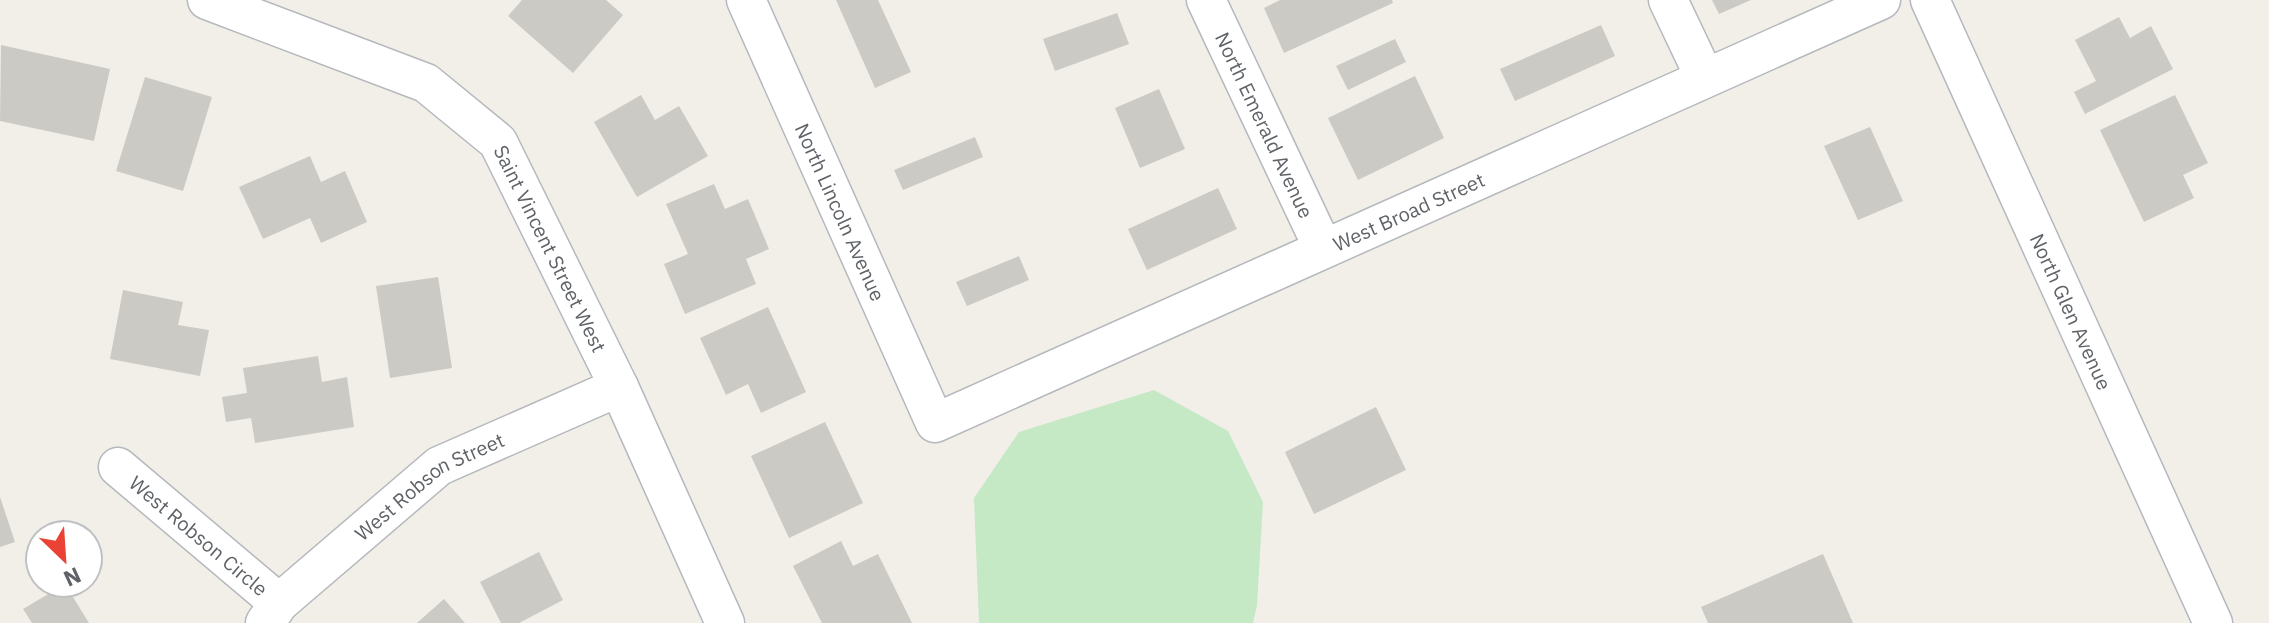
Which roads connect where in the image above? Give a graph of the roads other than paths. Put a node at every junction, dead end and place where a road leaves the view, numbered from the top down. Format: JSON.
{"nodes":[{"id":1,"x":746,"y":0,"type":"edge"},
{"id":2,"x":1206,"y":0,"type":"edge"},
{"id":3,"x":1668,"y":0,"type":"edge"},
{"id":4,"x":1881,"y":0,"type":"edge"},
{"id":5,"x":1930,"y":0,"type":"edge"},
{"id":6,"x":228,"y":4,"type":"edge"},
{"id":7,"x":1705,"y":78,"type":"junction"},
{"id":8,"x":1323,"y":248,"type":"junction"},
{"id":9,"x":619,"y":387,"type":"junction"},
{"id":10,"x":935,"y":423,"type":"joint"},
{"id":11,"x":118,"y":467,"type":"dead end"},
{"id":12,"x":272,"y":613,"type":"edge"},
{"id":13,"x":725,"y":623,"type":"edge"},
{"id":14,"x":2213,"y":623,"type":"edge"}],
"edges":[{"from":1,"to":10,"type":"street","name":"North Lincoln Avenue"},
{"from":2,"to":8,"type":"street","name":"North Emerald Avenue"},
{"from":3,"to":7,"type":"street"},
{"from":4,"to":7,"type":"street","name":"West Broad Street"},
{"from":5,"to":14,"type":"street","name":"North Glen Avenue"},
{"from":6,"to":9,"type":"street","name":"Saint Vincent Street West"},
{"from":7,"to":8,"type":"street","name":"West Broad Street"},
{"from":8,"to":10,"type":"street","name":"West Broad Street"},
{"from":9,"to":12,"type":"street","name":"West Robson Street"},
{"from":9,"to":13,"type":"street","name":"Saint Vincent Street West"},
{"from":11,"to":12,"type":"street","name":"West Robson Circle"}]}
